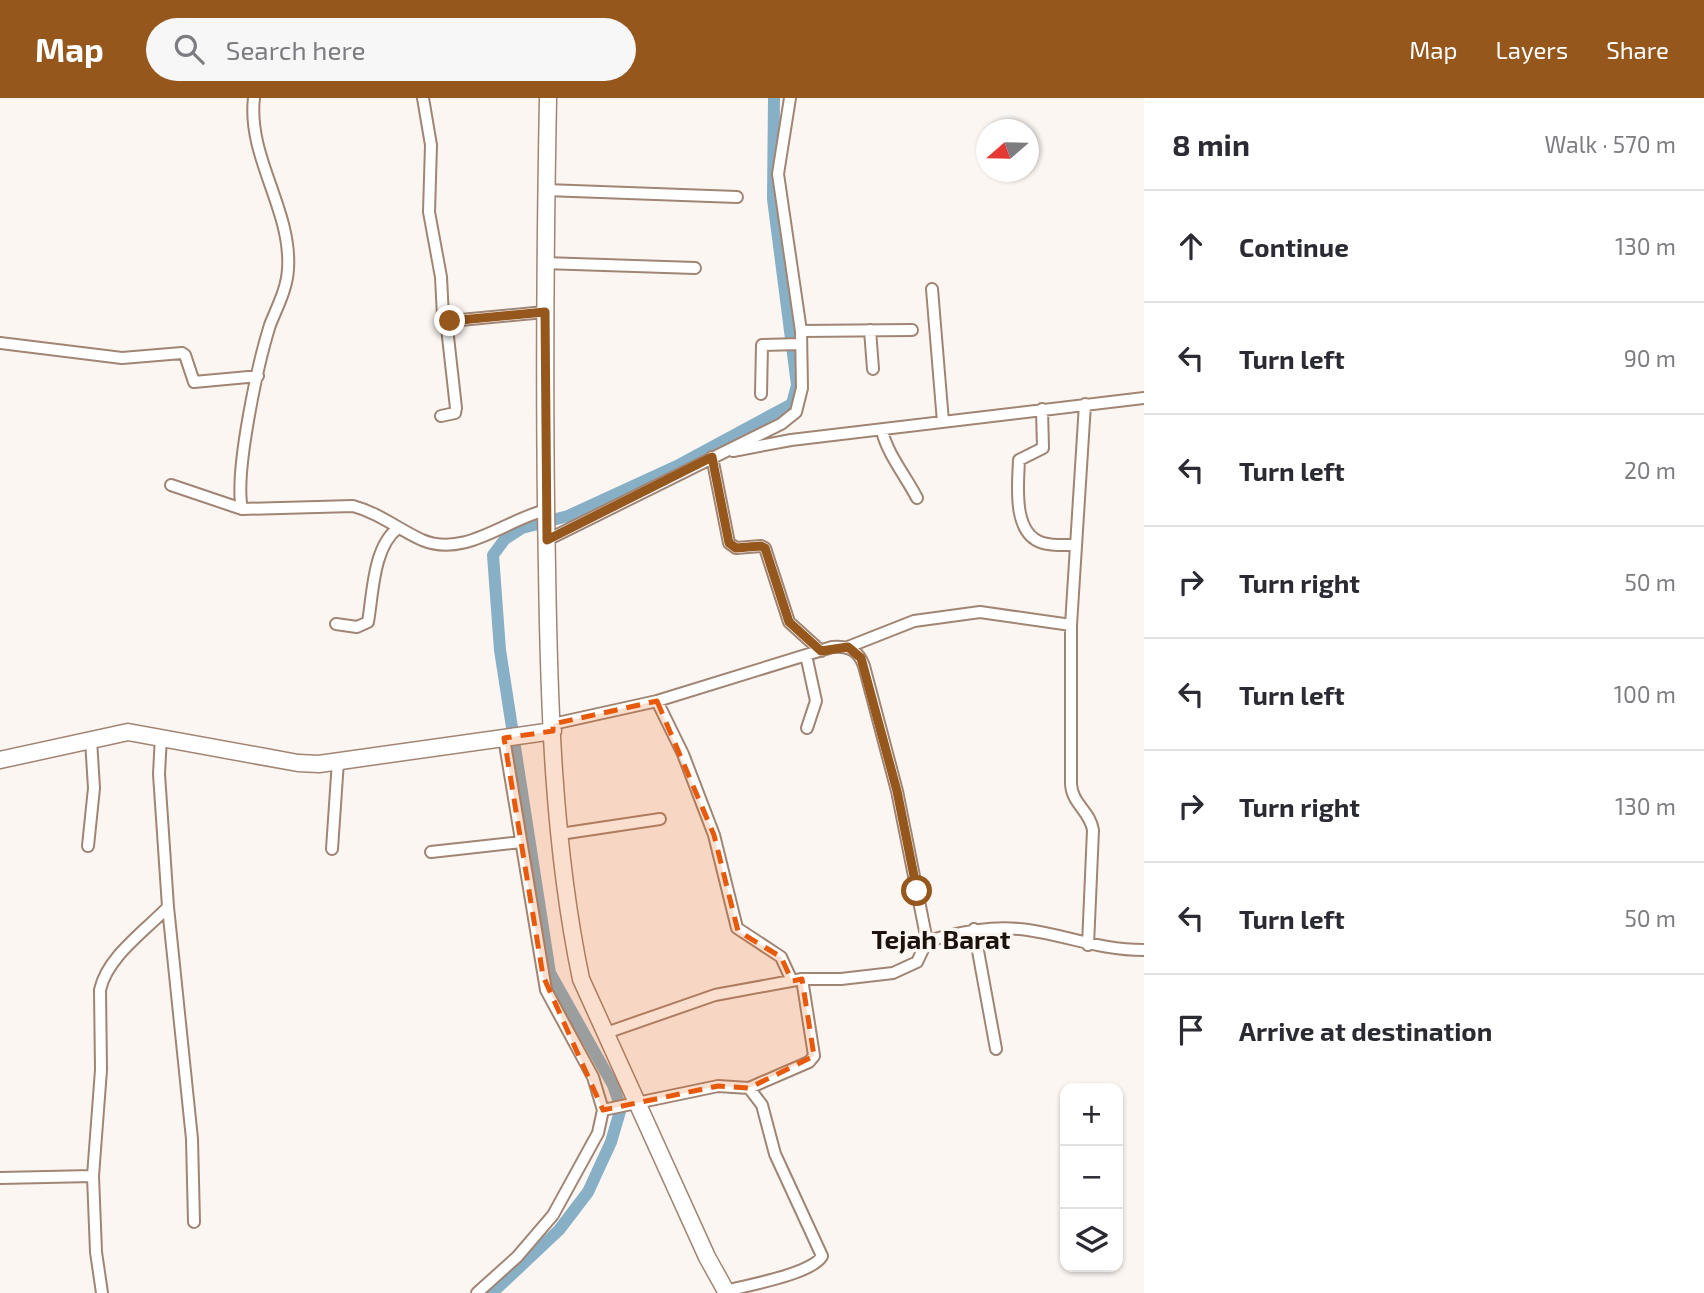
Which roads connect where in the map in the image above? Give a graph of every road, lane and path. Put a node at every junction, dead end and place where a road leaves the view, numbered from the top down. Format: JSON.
{"nodes":[{"id":1,"x":254,"y":98,"type":"edge"},
{"id":2,"x":423,"y":98,"type":"edge"},
{"id":3,"x":548,"y":98,"type":"edge"},
{"id":4,"x":790,"y":98,"type":"edge"},
{"id":5,"x":546,"y":190,"type":"junction"},
{"id":6,"x":737,"y":197,"type":"dead end"},
{"id":7,"x":544,"y":263,"type":"junction"},
{"id":8,"x":695,"y":268,"type":"dead end"},
{"id":9,"x":932,"y":289,"type":"dead end"},
{"id":10,"x":545,"y":312,"type":"junction"},
{"id":11,"x":452,"y":320,"type":"junction"},
{"id":12,"x":912,"y":330,"type":"dead end"},
{"id":13,"x":801,"y":331,"type":"junction"},
{"id":14,"x":870,"y":331,"type":"junction"},
{"id":15,"x":0,"y":343,"type":"edge"},
{"id":16,"x":795,"y":344,"type":"junction"},
{"id":17,"x":873,"y":369,"type":"dead end"},
{"id":18,"x":258,"y":376,"type":"junction"},
{"id":19,"x":761,"y":394,"type":"dead end"},
{"id":20,"x":1144,"y":398,"type":"edge"},
{"id":21,"x":1085,"y":404,"type":"junction"},
{"id":22,"x":1042,"y":409,"type":"junction"},
{"id":23,"x":441,"y":416,"type":"dead end"},
{"id":24,"x":943,"y":422,"type":"junction"},
{"id":25,"x":781,"y":424,"type":"junction"},
{"id":26,"x":883,"y":431,"type":"junction"},
{"id":27,"x":791,"y":440,"type":"junction"},
{"id":28,"x":716,"y":455,"type":"junction"},
{"id":29,"x":171,"y":485,"type":"dead end"},
{"id":30,"x":917,"y":498,"type":"dead end"},
{"id":31,"x":242,"y":509,"type":"junction"},
{"id":32,"x":546,"y":524,"type":"junction"},
{"id":33,"x":398,"y":528,"type":"junction"},
{"id":34,"x":1076,"y":545,"type":"junction"},
{"id":35,"x":336,"y":624,"type":"dead end"},
{"id":36,"x":1071,"y":625,"type":"junction"},
{"id":37,"x":848,"y":647,"type":"junction"},
{"id":38,"x":821,"y":651,"type":"junction"},
{"id":39,"x":806,"y":656,"type":"junction"},
{"id":40,"x":657,"y":701,"type":"junction"},
{"id":41,"x":553,"y":727,"type":"junction"},
{"id":42,"x":807,"y":728,"type":"dead end"},
{"id":43,"x":160,"y":736,"type":"junction"},
{"id":44,"x":512,"y":737,"type":"junction"},
{"id":45,"x":91,"y":740,"type":"junction"},
{"id":46,"x":0,"y":761,"type":"edge"},
{"id":47,"x":338,"y":761,"type":"junction"},
{"id":48,"x":660,"y":819,"type":"dead end"},
{"id":49,"x":561,"y":834,"type":"junction"},
{"id":50,"x":521,"y":842,"type":"junction"},
{"id":51,"x":88,"y":846,"type":"dead end"},
{"id":52,"x":332,"y":849,"type":"dead end"},
{"id":53,"x":431,"y":852,"type":"dead end"},
{"id":54,"x":168,"y":907,"type":"junction"},
{"id":55,"x":974,"y":929,"type":"junction"},
{"id":56,"x":927,"y":941,"type":"junction"},
{"id":57,"x":1088,"y":945,"type":"junction"},
{"id":58,"x":1144,"y":950,"type":"edge"},
{"id":59,"x":797,"y":980,"type":"junction"},
{"id":60,"x":606,"y":1033,"type":"junction"},
{"id":61,"x":996,"y":1049,"type":"dead end"},
{"id":62,"x":749,"y":1088,"type":"junction"},
{"id":63,"x":635,"y":1104,"type":"junction"},
{"id":64,"x":607,"y":1109,"type":"junction"},
{"id":65,"x":93,"y":1176,"type":"junction"},
{"id":66,"x":0,"y":1178,"type":"edge"},
{"id":67,"x":194,"y":1222,"type":"dead end"},
{"id":68,"x":727,"y":1292,"type":"edge"},
{"id":69,"x":102,"y":1293,"type":"edge"},
{"id":70,"x":477,"y":1293,"type":"edge"}],
"edges":[{"from":1,"to":18,"type":"street"},
{"from":2,"to":11,"type":"street"},
{"from":3,"to":5,"type":"main road"},
{"from":4,"to":13,"type":"street"},
{"from":5,"to":6,"type":"street"},
{"from":5,"to":7,"type":"main road"},
{"from":7,"to":8,"type":"street"},
{"from":7,"to":10,"type":"main road"},
{"from":9,"to":24,"type":"street"},
{"from":10,"to":11,"type":"street"},
{"from":10,"to":32,"type":"main road"},
{"from":11,"to":23,"type":"street"},
{"from":12,"to":14,"type":"street"},
{"from":13,"to":14,"type":"street"},
{"from":13,"to":16,"type":"street"},
{"from":14,"to":17,"type":"street"},
{"from":15,"to":18,"type":"street"},
{"from":16,"to":19,"type":"street"},
{"from":16,"to":25,"type":"street"},
{"from":18,"to":31,"type":"street"},
{"from":20,"to":21,"type":"street"},
{"from":21,"to":22,"type":"street"},
{"from":21,"to":34,"type":"street"},
{"from":22,"to":24,"type":"street"},
{"from":22,"to":34,"type":"street"},
{"from":24,"to":26,"type":"street"},
{"from":25,"to":27,"type":"street"},
{"from":25,"to":28,"type":"street"},
{"from":26,"to":27,"type":"street"},
{"from":26,"to":30,"type":"street"},
{"from":27,"to":28,"type":"street"},
{"from":28,"to":32,"type":"street"},
{"from":28,"to":38,"type":"street"},
{"from":29,"to":31,"type":"street"},
{"from":31,"to":33,"type":"street"},
{"from":32,"to":33,"type":"street"},
{"from":32,"to":41,"type":"main road"},
{"from":33,"to":35,"type":"street"},
{"from":34,"to":36,"type":"street"},
{"from":36,"to":37,"type":"street"},
{"from":36,"to":57,"type":"street"},
{"from":37,"to":38,"type":"street"},
{"from":37,"to":56,"type":"street"},
{"from":38,"to":39,"type":"street"},
{"from":39,"to":40,"type":"street"},
{"from":39,"to":42,"type":"street"},
{"from":40,"to":41,"type":"street"},
{"from":40,"to":59,"type":"street"},
{"from":41,"to":44,"type":"main road"},
{"from":41,"to":49,"type":"main road"},
{"from":43,"to":45,"type":"main road"},
{"from":43,"to":47,"type":"main road"},
{"from":43,"to":54,"type":"street"},
{"from":44,"to":47,"type":"main road"},
{"from":44,"to":50,"type":"street"},
{"from":45,"to":46,"type":"main road"},
{"from":45,"to":51,"type":"street"},
{"from":47,"to":52,"type":"street"},
{"from":48,"to":49,"type":"street"},
{"from":49,"to":60,"type":"main road"},
{"from":50,"to":53,"type":"street"},
{"from":50,"to":64,"type":"street"},
{"from":54,"to":65,"type":"street"},
{"from":54,"to":67,"type":"street"},
{"from":55,"to":56,"type":"street"},
{"from":55,"to":57,"type":"street"},
{"from":55,"to":61,"type":"street"},
{"from":56,"to":59,"type":"street"},
{"from":57,"to":58,"type":"street"},
{"from":59,"to":60,"type":"street"},
{"from":59,"to":62,"type":"street"},
{"from":60,"to":63,"type":"main road"},
{"from":62,"to":63,"type":"street"},
{"from":62,"to":68,"type":"street"},
{"from":63,"to":64,"type":"street"},
{"from":63,"to":68,"type":"main road"},
{"from":64,"to":70,"type":"street"},
{"from":65,"to":66,"type":"street"},
{"from":65,"to":69,"type":"street"}]}
